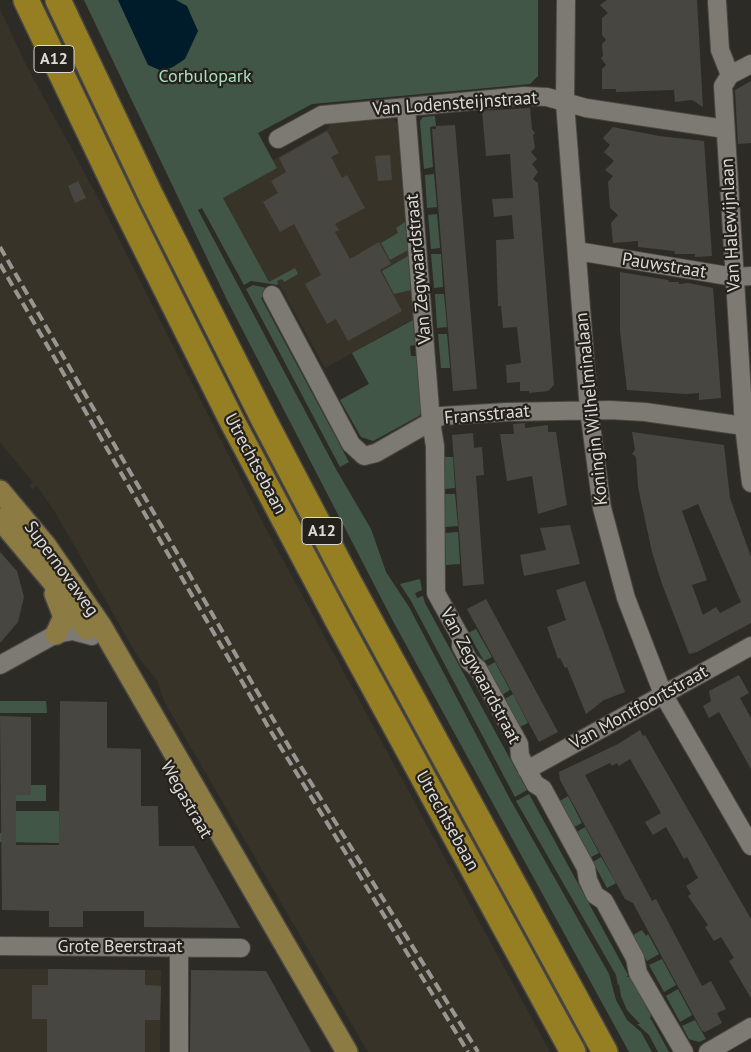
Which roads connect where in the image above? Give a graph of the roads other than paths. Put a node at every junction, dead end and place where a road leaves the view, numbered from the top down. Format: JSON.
{"nodes":[{"id":1,"x":26,"y":0,"type":"edge"},
{"id":2,"x":58,"y":0,"type":"edge"},
{"id":3,"x":566,"y":0,"type":"edge"},
{"id":4,"x":716,"y":2,"type":"dead end"},
{"id":5,"x":751,"y":64,"type":"edge"},
{"id":6,"x":726,"y":80,"type":"junction"},
{"id":7,"x":565,"y":103,"type":"junction"},
{"id":8,"x":406,"y":107,"type":"junction"},
{"id":9,"x":725,"y":129,"type":"junction"},
{"id":10,"x":278,"y":139,"type":"dead end"},
{"id":11,"x":577,"y":252,"type":"junction"},
{"id":12,"x":742,"y":276,"type":"edge"},
{"id":13,"x":272,"y":295,"type":"dead end"},
{"id":14,"x":589,"y":410,"type":"junction"},
{"id":15,"x":431,"y":422,"type":"junction"},
{"id":16,"x":744,"y":426,"type":"junction"},
{"id":17,"x":751,"y":484,"type":"edge"},
{"id":18,"x":0,"y":491,"type":"edge"},
{"id":19,"x":0,"y":519,"type":"edge"},
{"id":20,"x":53,"y":582,"type":"junction"},
{"id":21,"x":96,"y":631,"type":"junction"},
{"id":22,"x":56,"y":634,"type":"junction"},
{"id":23,"x":751,"y":646,"type":"edge"},
{"id":24,"x":0,"y":665,"type":"edge"},
{"id":25,"x":664,"y":694,"type":"junction"},
{"id":26,"x":527,"y":770,"type":"junction"},
{"id":27,"x":751,"y":846,"type":"edge"},
{"id":28,"x":0,"y":946,"type":"edge"},
{"id":29,"x":179,"y":948,"type":"junction"},
{"id":30,"x":240,"y":948,"type":"dead end"},
{"id":31,"x":751,"y":1027,"type":"edge"},
{"id":32,"x":179,"y":1052,"type":"edge"},
{"id":33,"x":330,"y":1052,"type":"edge"},
{"id":34,"x":347,"y":1052,"type":"edge"},
{"id":35,"x":573,"y":1052,"type":"edge"},
{"id":36,"x":605,"y":1052,"type":"edge"},
{"id":37,"x":684,"y":1052,"type":"edge"},
{"id":38,"x":708,"y":1052,"type":"edge"}],
"edges":[{"from":1,"to":35,"type":"highway","name":"Utrechtsebaan","number":"A12"},
{"from":2,"to":36,"type":"highway","name":"Utrechtsebaan","number":"A12"},
{"from":3,"to":7,"type":"street","name":"Koningin Wilhelminalaan"},
{"from":4,"to":6,"type":"street","name":"Van Halewijnlaan"},
{"from":5,"to":6,"type":"street"},
{"from":6,"to":9,"type":"street","name":"Van Halewijnlaan"},
{"from":7,"to":8,"type":"street","name":"Van Lodensteijnstraat"},
{"from":7,"to":9,"type":"street","name":"Van Lodensteijnstraat"},
{"from":7,"to":11,"type":"street","name":"Koningin Wilhelminalaan"},
{"from":8,"to":10,"type":"street","name":"Van Lodensteijnstraat"},
{"from":8,"to":15,"type":"street","name":"Van Zegwaardstraat"},
{"from":9,"to":12,"type":"street","name":"Van Halewijnlaan"},
{"from":11,"to":12,"type":"street","name":"Pauwstraat"},
{"from":11,"to":14,"type":"street","name":"Koningin Wilhelminalaan"},
{"from":12,"to":16,"type":"street","name":"Van Halewijnlaan"},
{"from":13,"to":15,"type":"street","name":"Fransstraat"},
{"from":14,"to":15,"type":"street","name":"Fransstraat"},
{"from":14,"to":16,"type":"street","name":"Fransstraat"},
{"from":14,"to":25,"type":"street","name":"Koningin Wilhelminalaan"},
{"from":15,"to":26,"type":"street","name":"Van Zegwaardstraat"},
{"from":16,"to":17,"type":"street","name":"Van Halewijnlaan"},
{"from":18,"to":21,"type":"main road","name":"Supernovaweg"},
{"from":19,"to":20,"type":"main road","name":"Supernovaweg"},
{"from":20,"to":21,"type":"main road","name":"Supernovaweg"},
{"from":20,"to":22,"type":"main road"},
{"from":21,"to":22,"type":"street"},
{"from":21,"to":33,"type":"main road","name":"Wegastraat"},
{"from":21,"to":34,"type":"main road","name":"Wegastraat"},
{"from":22,"to":24,"type":"street"},
{"from":23,"to":25,"type":"street","name":"Van Montfoortstraat"},
{"from":25,"to":26,"type":"street","name":"Van Montfoortstraat"},
{"from":25,"to":27,"type":"street","name":"Koningin Wilhelminalaan"},
{"from":26,"to":37,"type":"street","name":"Van Zegwaardstraat"},
{"from":28,"to":29,"type":"street","name":"Grote Beerstraat"},
{"from":29,"to":30,"type":"street","name":"Grote Beerstraat"},
{"from":29,"to":32,"type":"street"},
{"from":31,"to":38,"type":"street"}]}
